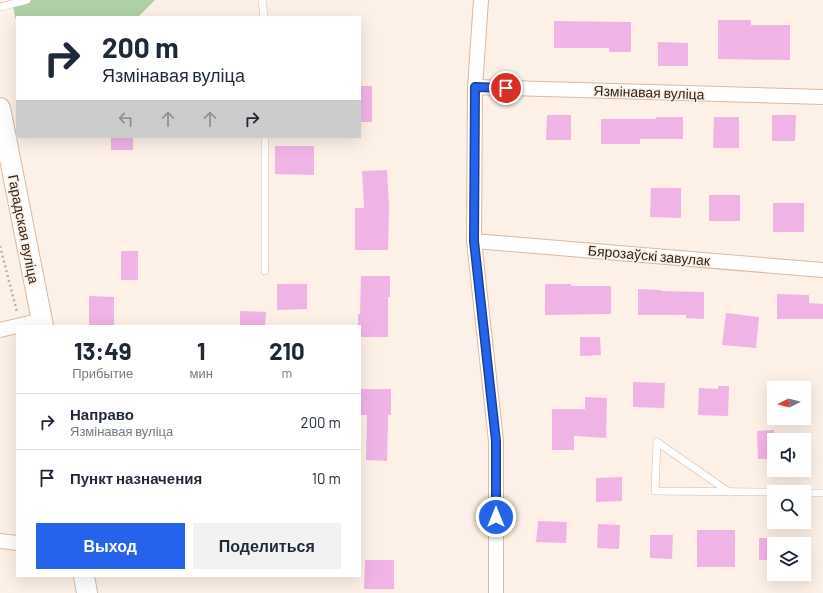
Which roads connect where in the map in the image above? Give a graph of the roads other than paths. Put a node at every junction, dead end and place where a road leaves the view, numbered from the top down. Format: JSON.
{"nodes":[{"id":1,"x":26,"y":0,"type":"edge"},
{"id":2,"x":262,"y":0,"type":"edge"},
{"id":3,"x":481,"y":0,"type":"edge"},
{"id":4,"x":0,"y":7,"type":"edge"},
{"id":5,"x":264,"y":16,"type":"edge"},
{"id":6,"x":475,"y":87,"type":"junction"},
{"id":7,"x":823,"y":97,"type":"edge"},
{"id":8,"x":0,"y":108,"type":"edge"},
{"id":9,"x":265,"y":138,"type":"edge"},
{"id":10,"x":474,"y":241,"type":"junction"},
{"id":11,"x":823,"y":270,"type":"edge"},
{"id":12,"x":265,"y":271,"type":"dead end"},
{"id":13,"x":42,"y":323,"type":"edge"},
{"id":14,"x":26,"y":325,"type":"edge"},
{"id":15,"x":16,"y":326,"type":"edge"},
{"id":16,"x":0,"y":330,"type":"edge"},
{"id":17,"x":729,"y":492,"type":"junction"},
{"id":18,"x":767,"y":492,"type":"edge"},
{"id":19,"x":811,"y":493,"type":"edge"},
{"id":20,"x":823,"y":493,"type":"edge"},
{"id":21,"x":0,"y":541,"type":"edge"},
{"id":22,"x":16,"y":543,"type":"edge"},
{"id":23,"x":84,"y":577,"type":"edge"},
{"id":24,"x":87,"y":593,"type":"edge"},
{"id":25,"x":496,"y":593,"type":"edge"}],
"edges":[{"from":1,"to":4,"type":"lane"},
{"from":2,"to":5,"type":"lane"},
{"from":3,"to":6,"type":"street"},
{"from":6,"to":7,"type":"street","name":"Язмінавая вуліца"},
{"from":6,"to":10,"type":"street"},
{"from":8,"to":13,"type":"main road","name":"Гарадская вуліца"},
{"from":9,"to":12,"type":"lane"},
{"from":10,"to":11,"type":"street","name":"Бярозаўскі завулак"},
{"from":10,"to":25,"type":"street"},
{"from":13,"to":14,"type":"street"},
{"from":15,"to":16,"type":"street"},
{"from":17,"to":17,"type":"lane"},
{"from":17,"to":18,"type":"lane"},
{"from":19,"to":20,"type":"lane"},
{"from":21,"to":22,"type":"street"},
{"from":23,"to":24,"type":"main road"}]}
